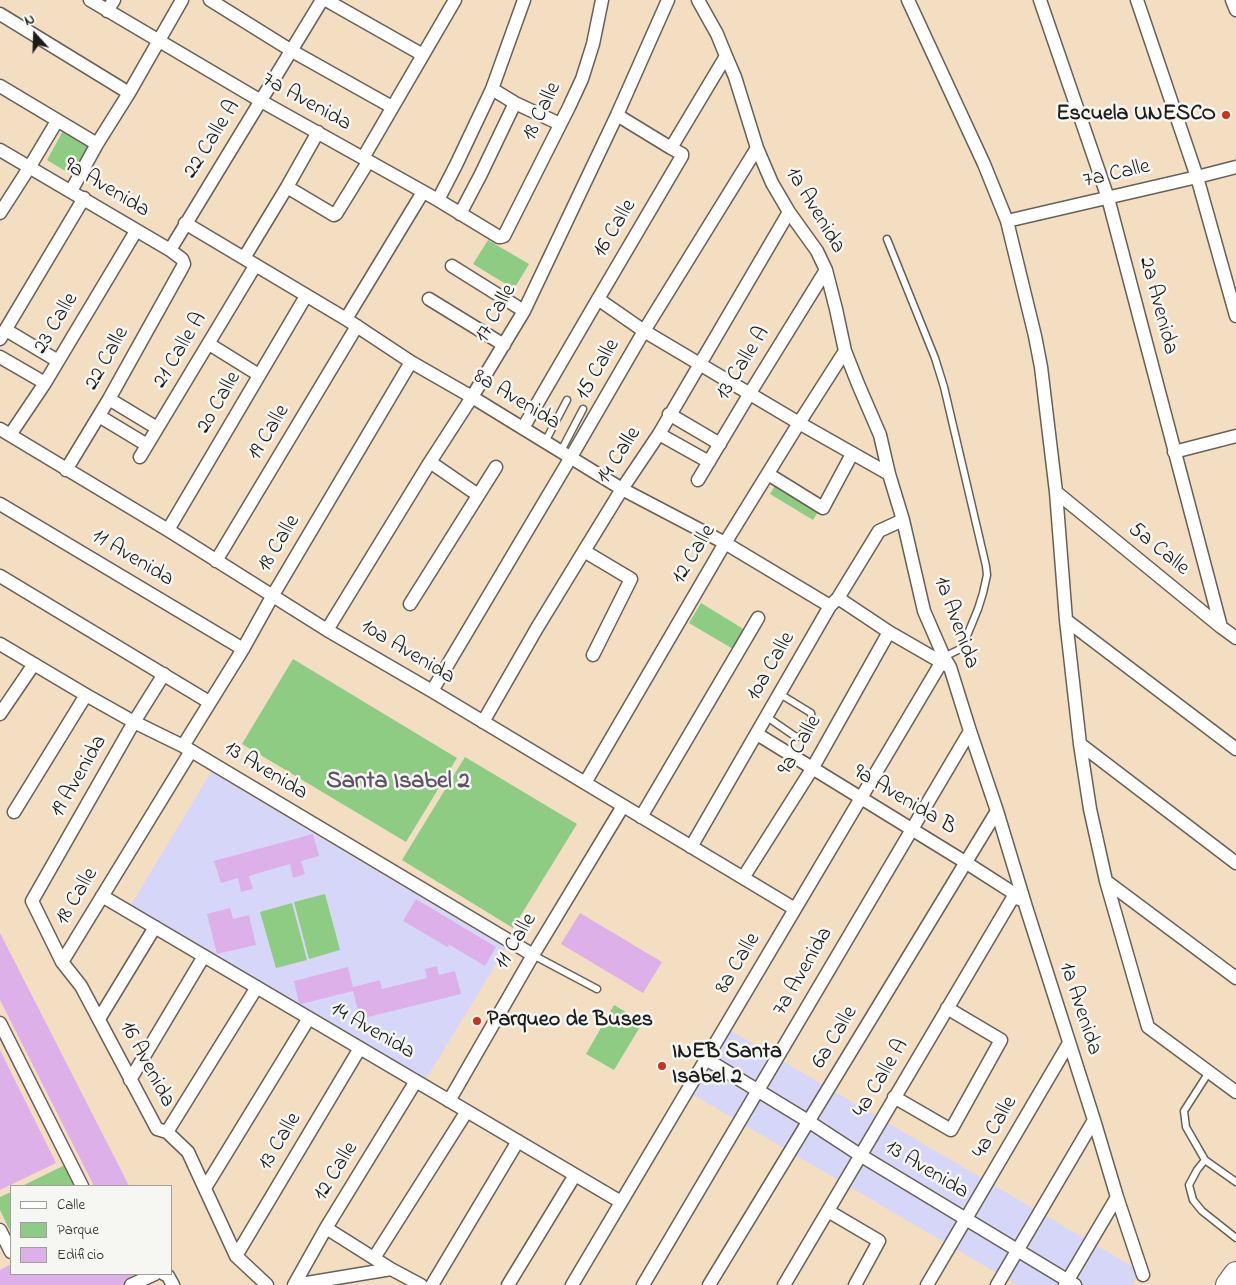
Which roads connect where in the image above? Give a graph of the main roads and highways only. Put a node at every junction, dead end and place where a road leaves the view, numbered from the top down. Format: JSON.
{"nodes":[{"id":1,"x":1236,"y":1274,"type":"edge"},
{"id":2,"x":1228,"y":1285,"type":"edge"}],
"edges":[{"from":1,"to":2,"type":"highway"}]}
